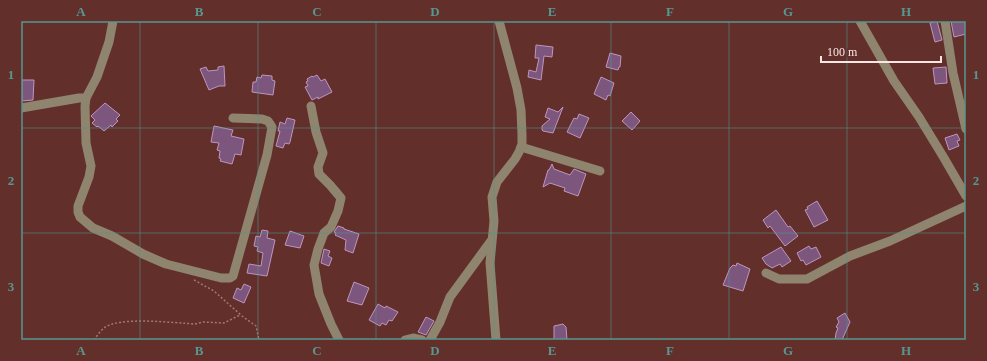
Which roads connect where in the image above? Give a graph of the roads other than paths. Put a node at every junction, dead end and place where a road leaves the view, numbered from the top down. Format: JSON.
{"nodes":[{"id":1,"x":113,"y":21,"type":"edge"},
{"id":2,"x":499,"y":21,"type":"edge"},
{"id":3,"x":860,"y":21,"type":"edge"},
{"id":4,"x":945,"y":21,"type":"edge"},
{"id":5,"x":86,"y":98,"type":"junction"},
{"id":6,"x":311,"y":106,"type":"dead end"},
{"id":7,"x":21,"y":108,"type":"edge"},
{"id":8,"x":232,"y":118,"type":"dead end"},
{"id":9,"x":966,"y":129,"type":"edge"},
{"id":10,"x":521,"y":147,"type":"junction"},
{"id":11,"x":600,"y":171,"type":"dead end"},
{"id":12,"x":966,"y":196,"type":"edge"},
{"id":13,"x":966,"y":206,"type":"edge"},
{"id":14,"x":491,"y":241,"type":"junction"},
{"id":15,"x":766,"y":273,"type":"dead end"},
{"id":16,"x":339,"y":340,"type":"edge"},
{"id":17,"x":405,"y":340,"type":"edge"},
{"id":18,"x":422,"y":340,"type":"edge"},
{"id":19,"x":430,"y":340,"type":"edge"},
{"id":20,"x":496,"y":340,"type":"edge"}],
"edges":[{"from":1,"to":5,"type":"street"},
{"from":2,"to":10,"type":"street"},
{"from":3,"to":12,"type":"street"},
{"from":4,"to":9,"type":"street"},
{"from":5,"to":7,"type":"street"},
{"from":5,"to":8,"type":"street"},
{"from":6,"to":16,"type":"street"},
{"from":10,"to":11,"type":"street"},
{"from":10,"to":14,"type":"street"},
{"from":13,"to":15,"type":"street"},
{"from":14,"to":19,"type":"street"},
{"from":14,"to":20,"type":"street"},
{"from":17,"to":18,"type":"street"}]}
